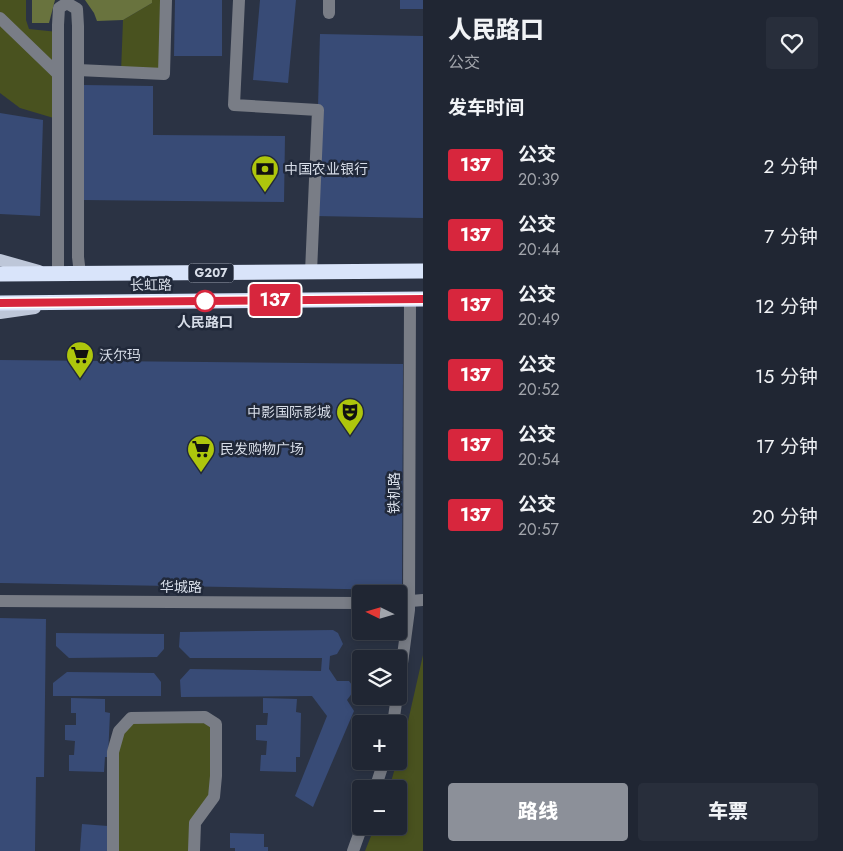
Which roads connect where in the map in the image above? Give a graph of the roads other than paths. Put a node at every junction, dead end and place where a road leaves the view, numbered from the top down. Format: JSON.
{"nodes":[{"id":1,"x":166,"y":0,"type":"edge"},
{"id":2,"x":239,"y":0,"type":"edge"},
{"id":3,"x":329,"y":0,"type":"edge"},
{"id":4,"x":329,"y":13,"type":"dead end"},
{"id":5,"x":0,"y":18,"type":"edge"},
{"id":6,"x":78,"y":70,"type":"junction"},
{"id":7,"x":58,"y":74,"type":"junction"},
{"id":8,"x":0,"y":260,"type":"edge"},
{"id":9,"x":423,"y":271,"type":"edge"},
{"id":10,"x":311,"y":272,"type":"junction"},
{"id":11,"x":0,"y":274,"type":"edge"},
{"id":12,"x":53,"y":274,"type":"junction"},
{"id":13,"x":77,"y":274,"type":"junction"},
{"id":14,"x":416,"y":299,"type":"edge"},
{"id":15,"x":72,"y":302,"type":"junction"},
{"id":16,"x":0,"y":303,"type":"edge"},
{"id":17,"x":0,"y":313,"type":"edge"},
{"id":18,"x":405,"y":585,"type":"edge"},
{"id":19,"x":423,"y":600,"type":"edge"},
{"id":20,"x":0,"y":601,"type":"edge"},
{"id":21,"x":408,"y":601,"type":"edge"},
{"id":22,"x":352,"y":603,"type":"edge"},
{"id":23,"x":359,"y":835,"type":"edge"},
{"id":24,"x":113,"y":851,"type":"edge"},
{"id":25,"x":194,"y":851,"type":"edge"},
{"id":26,"x":353,"y":851,"type":"edge"}],
"edges":[{"from":1,"to":6,"type":"street"},
{"from":2,"to":10,"type":"street"},
{"from":3,"to":4,"type":"street"},
{"from":5,"to":7,"type":"street"},
{"from":6,"to":7,"type":"street"},
{"from":6,"to":13,"type":"street"},
{"from":7,"to":12,"type":"street"},
{"from":8,"to":12,"type":"main road"},
{"from":9,"to":10,"type":"highway","name":"长虹路","number":"G207"},
{"from":10,"to":13,"type":"highway","name":"长虹路","number":"G207"},
{"from":11,"to":12,"type":"highway","name":"长虹路","number":"G207"},
{"from":12,"to":13,"type":"highway","name":"长虹路","number":"G207"},
{"from":13,"to":15,"type":"highway"},
{"from":14,"to":15,"type":"highway","name":"长虹路","number":"G207"},
{"from":14,"to":18,"type":"street","name":"铁机路"},
{"from":15,"to":16,"type":"highway","name":"长虹路","number":"G207"},
{"from":15,"to":17,"type":"main road"},
{"from":19,"to":21,"type":"street"},
{"from":20,"to":22,"type":"street","name":"华城路"},
{"from":23,"to":26,"type":"street"},
{"from":24,"to":25,"type":"street"}]}
